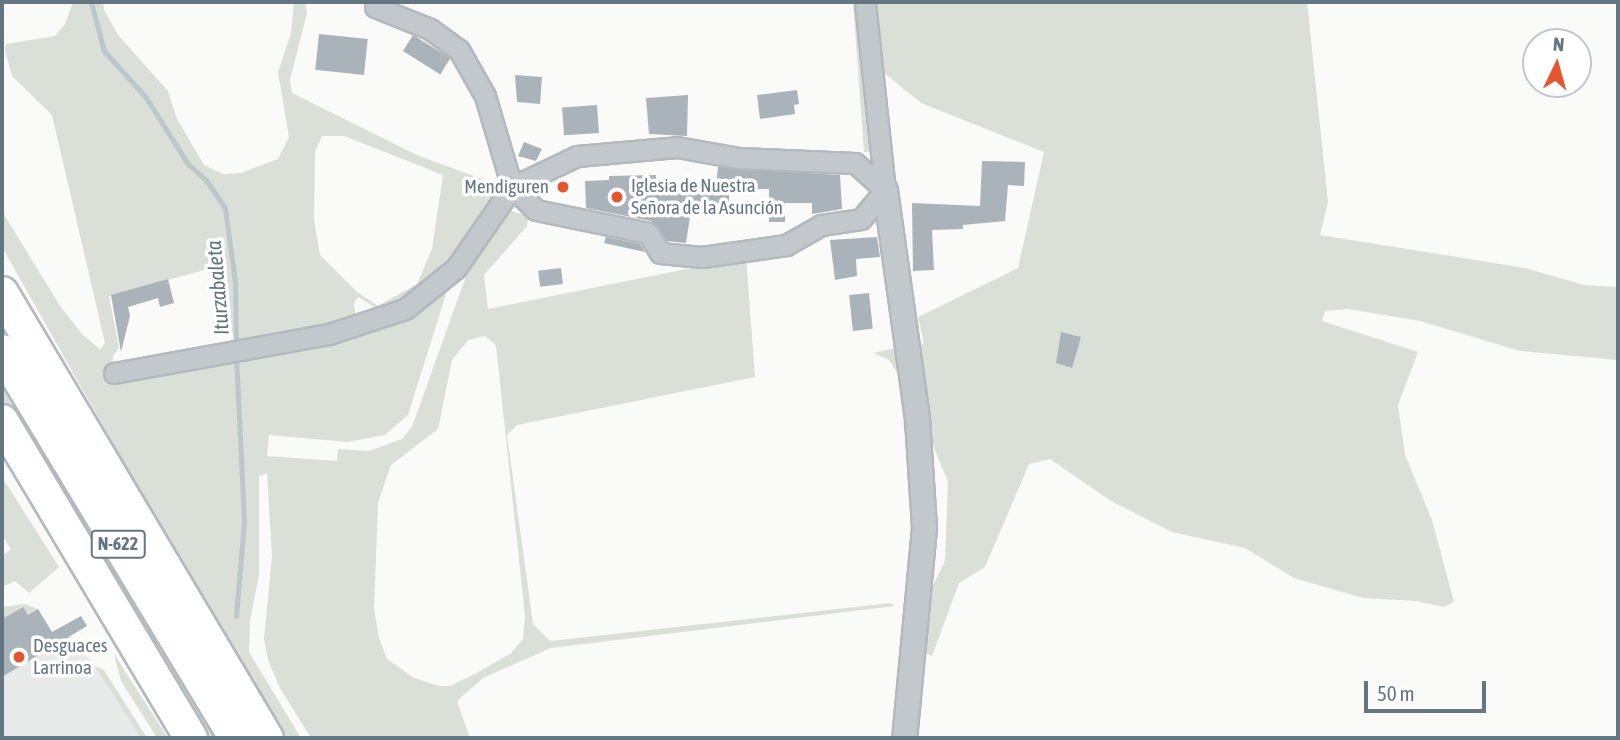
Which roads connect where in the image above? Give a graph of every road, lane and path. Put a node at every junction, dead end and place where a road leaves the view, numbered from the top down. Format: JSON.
{"nodes":[{"id":1,"x":865,"y":2,"type":"edge"},
{"id":2,"x":375,"y":7,"type":"dead end"},
{"id":3,"x":512,"y":187,"type":"junction"},
{"id":4,"x":885,"y":190,"type":"junction"},
{"id":5,"x":2,"y":293,"type":"edge"},
{"id":6,"x":2,"y":351,"type":"edge"},
{"id":7,"x":114,"y":373,"type":"dead end"},
{"id":8,"x":2,"y":421,"type":"edge"},
{"id":9,"x":191,"y":738,"type":"edge"},
{"id":10,"x":235,"y":738,"type":"edge"},
{"id":11,"x":267,"y":738,"type":"edge"},
{"id":12,"x":904,"y":738,"type":"edge"}],
"edges":[{"from":1,"to":4,"type":"street"},
{"from":2,"to":3,"type":"street"},
{"from":3,"to":4,"type":"street"},
{"from":3,"to":4,"type":"street"},
{"from":3,"to":7,"type":"street"},
{"from":4,"to":12,"type":"street"},
{"from":5,"to":11,"type":"highway"},
{"from":6,"to":10,"type":"highway","number":"N-622"},
{"from":8,"to":9,"type":"highway","number":"N-622"}]}
